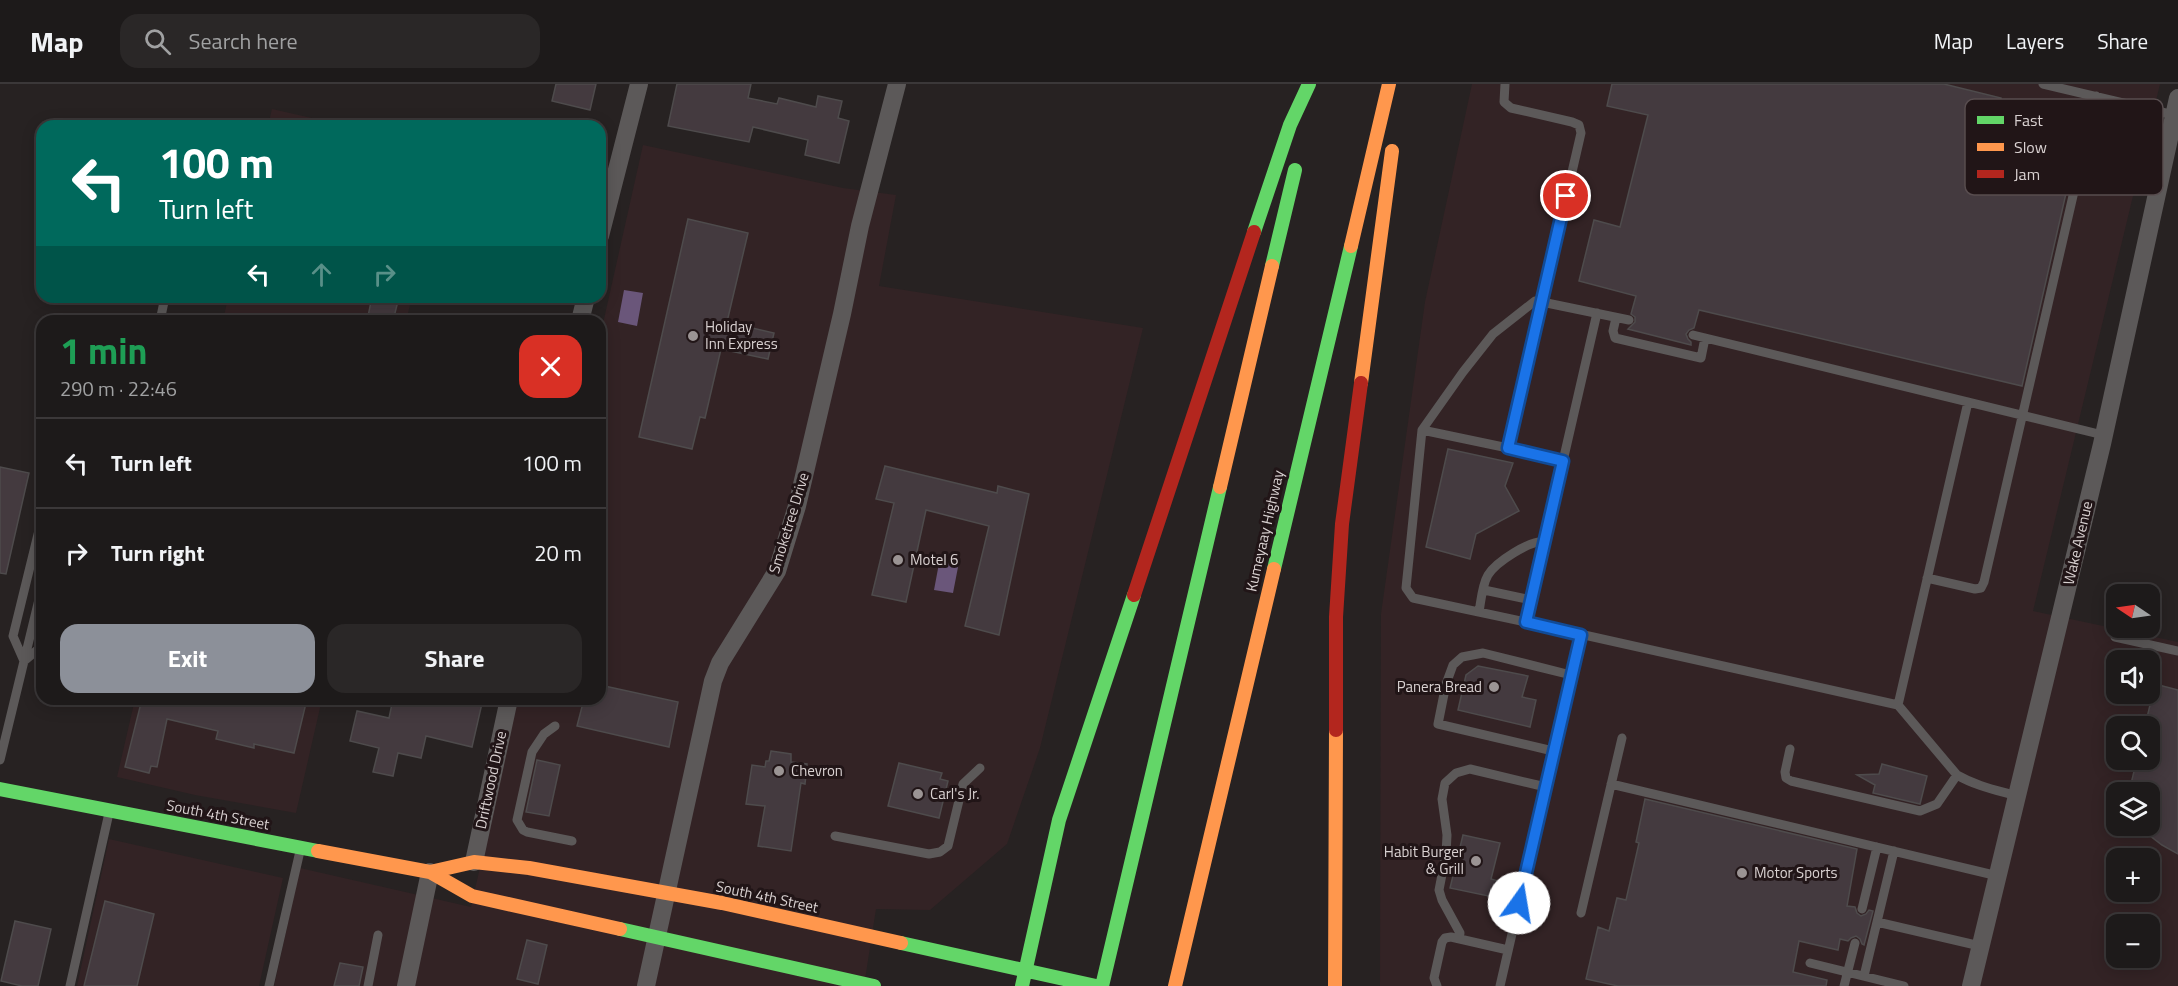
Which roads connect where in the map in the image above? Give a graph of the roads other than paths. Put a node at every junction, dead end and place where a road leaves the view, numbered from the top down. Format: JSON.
{"nodes":[{"id":1,"x":639,"y":84,"type":"edge"},
{"id":2,"x":897,"y":84,"type":"edge"},
{"id":3,"x":1309,"y":84,"type":"edge"},
{"id":4,"x":1316,"y":84,"type":"edge"},
{"id":5,"x":1389,"y":84,"type":"edge"},
{"id":6,"x":1401,"y":84,"type":"edge"},
{"id":7,"x":1505,"y":84,"type":"edge"},
{"id":8,"x":2043,"y":84,"type":"edge"},
{"id":9,"x":2096,"y":96,"type":"junction"},
{"id":10,"x":2095,"y":99,"type":"edge"},
{"id":11,"x":2120,"y":99,"type":"edge"},
{"id":12,"x":2176,"y":106,"type":"edge"},
{"id":13,"x":1398,"y":107,"type":"dead end"},
{"id":14,"x":1307,"y":118,"type":"dead end"},
{"id":15,"x":1393,"y":142,"type":"dead end"},
{"id":16,"x":1299,"y":153,"type":"dead end"},
{"id":17,"x":2163,"y":165,"type":"edge"},
{"id":18,"x":2073,"y":195,"type":"edge"},
{"id":19,"x":2156,"y":195,"type":"edge"},
{"id":20,"x":606,"y":213,"type":"edge"},
{"id":21,"x":1542,"y":302,"type":"junction"},
{"id":22,"x":1597,"y":314,"type":"junction"},
{"id":23,"x":1616,"y":318,"type":"junction"},
{"id":24,"x":1629,"y":320,"type":"dead end"},
{"id":25,"x":1693,"y":335,"type":"dead end"},
{"id":26,"x":1706,"y":338,"type":"junction"},
{"id":27,"x":1968,"y":402,"type":"junction"},
{"id":28,"x":2023,"y":415,"type":"junction"},
{"id":29,"x":1422,"y":430,"type":"junction"},
{"id":30,"x":2103,"y":435,"type":"junction"},
{"id":31,"x":1508,"y":448,"type":"junction"},
{"id":32,"x":1563,"y":461,"type":"junction"},
{"id":33,"x":36,"y":542,"type":"edge"},
{"id":34,"x":1544,"y":542,"type":"junction"},
{"id":35,"x":1927,"y":578,"type":"junction"},
{"id":36,"x":1484,"y":590,"type":"junction"},
{"id":37,"x":1531,"y":600,"type":"junction"},
{"id":38,"x":36,"y":612,"type":"edge"},
{"id":39,"x":1479,"y":612,"type":"junction"},
{"id":40,"x":1526,"y":622,"type":"junction"},
{"id":41,"x":1581,"y":635,"type":"junction"},
{"id":42,"x":2120,"y":638,"type":"edge"},
{"id":43,"x":36,"y":650,"type":"edge"},
{"id":44,"x":2178,"y":651,"type":"edge"},
{"id":45,"x":24,"y":661,"type":"junction"},
{"id":46,"x":1571,"y":675,"type":"junction"},
{"id":47,"x":508,"y":705,"type":"edge"},
{"id":48,"x":1898,"y":705,"type":"junction"},
{"id":49,"x":555,"y":726,"type":"dead end"},
{"id":50,"x":1622,"y":738,"type":"dead end"},
{"id":51,"x":1790,"y":750,"type":"dead end"},
{"id":52,"x":1554,"y":751,"type":"junction"},
{"id":53,"x":0,"y":760,"type":"edge"},
{"id":54,"x":980,"y":768,"type":"dead end"},
{"id":55,"x":1957,"y":775,"type":"junction"},
{"id":56,"x":1611,"y":784,"type":"junction"},
{"id":57,"x":1546,"y":787,"type":"junction"},
{"id":58,"x":0,"y":789,"type":"edge"},
{"id":59,"x":2017,"y":796,"type":"junction"},
{"id":60,"x":109,"y":811,"type":"junction"},
{"id":61,"x":835,"y":836,"type":"dead end"},
{"id":62,"x":572,"y":841,"type":"dead end"},
{"id":63,"x":1877,"y":847,"type":"junction"},
{"id":64,"x":301,"y":848,"type":"junction"},
{"id":65,"x":1894,"y":851,"type":"junction"},
{"id":66,"x":474,"y":862,"type":"junction"},
{"id":67,"x":430,"y":872,"type":"junction"},
{"id":68,"x":1998,"y":876,"type":"junction"},
{"id":69,"x":668,"y":893,"type":"junction"},
{"id":70,"x":1862,"y":909,"type":"dead end"},
{"id":71,"x":1581,"y":913,"type":"dead end"},
{"id":72,"x":1877,"y":922,"type":"junction"},
{"id":73,"x":378,"y":935,"type":"dead end"},
{"id":74,"x":658,"y":936,"type":"junction"},
{"id":75,"x":1459,"y":939,"type":"junction"},
{"id":76,"x":1854,"y":943,"type":"dead end"},
{"id":77,"x":1980,"y":946,"type":"junction"},
{"id":78,"x":1508,"y":950,"type":"junction"},
{"id":79,"x":1810,"y":963,"type":"dead end"},
{"id":80,"x":1025,"y":971,"type":"junction"},
{"id":81,"x":1848,"y":972,"type":"junction"},
{"id":82,"x":1864,"y":976,"type":"junction"},
{"id":83,"x":70,"y":986,"type":"edge"},
{"id":84,"x":269,"y":986,"type":"edge"},
{"id":85,"x":368,"y":986,"type":"edge"},
{"id":86,"x":406,"y":986,"type":"edge"},
{"id":87,"x":646,"y":986,"type":"edge"},
{"id":88,"x":874,"y":986,"type":"edge"},
{"id":89,"x":1022,"y":986,"type":"edge"},
{"id":90,"x":1096,"y":986,"type":"edge"},
{"id":91,"x":1102,"y":986,"type":"edge"},
{"id":92,"x":1175,"y":986,"type":"edge"},
{"id":93,"x":1335,"y":986,"type":"edge"},
{"id":94,"x":1437,"y":986,"type":"edge"},
{"id":95,"x":1500,"y":986,"type":"edge"},
{"id":96,"x":1844,"y":986,"type":"edge"},
{"id":97,"x":1904,"y":986,"type":"edge"},
{"id":98,"x":1971,"y":986,"type":"edge"}],
"edges":[{"from":1,"to":20,"type":"street"},
{"from":2,"to":69,"type":"street","name":"Smoketree Drive"},
{"from":3,"to":80,"type":"main road"},
{"from":4,"to":14,"type":"main road"},
{"from":5,"to":92,"type":"main road","name":"Kumeyaay Highway"},
{"from":6,"to":13,"type":"main road"},
{"from":7,"to":21,"type":"lane"},
{"from":8,"to":9,"type":"lane"},
{"from":9,"to":10,"type":"lane"},
{"from":9,"to":11,"type":"lane"},
{"from":12,"to":17,"type":"street","name":"Wake Avenue"},
{"from":15,"to":93,"type":"main road"},
{"from":16,"to":91,"type":"main road"},
{"from":18,"to":28,"type":"lane"},
{"from":19,"to":30,"type":"street","name":"Wake Avenue"},
{"from":21,"to":22,"type":"lane"},
{"from":21,"to":29,"type":"lane"},
{"from":21,"to":31,"type":"lane"},
{"from":22,"to":23,"type":"lane"},
{"from":22,"to":32,"type":"lane"},
{"from":23,"to":24,"type":"lane"},
{"from":23,"to":26,"type":"lane"},
{"from":25,"to":26,"type":"lane"},
{"from":26,"to":27,"type":"lane"},
{"from":27,"to":28,"type":"lane"},
{"from":27,"to":35,"type":"lane"},
{"from":28,"to":30,"type":"lane"},
{"from":28,"to":35,"type":"lane"},
{"from":29,"to":31,"type":"lane"},
{"from":29,"to":39,"type":"lane"},
{"from":30,"to":59,"type":"street","name":"Wake Avenue"},
{"from":31,"to":32,"type":"lane"},
{"from":32,"to":34,"type":"lane"},
{"from":33,"to":45,"type":"lane"},
{"from":34,"to":36,"type":"lane"},
{"from":34,"to":37,"type":"lane"},
{"from":35,"to":48,"type":"lane"},
{"from":36,"to":37,"type":"lane"},
{"from":36,"to":39,"type":"lane"},
{"from":37,"to":40,"type":"lane"},
{"from":38,"to":45,"type":"lane"},
{"from":39,"to":40,"type":"lane"},
{"from":40,"to":41,"type":"lane"},
{"from":41,"to":46,"type":"lane"},
{"from":41,"to":48,"type":"lane"},
{"from":42,"to":44,"type":"lane"},
{"from":43,"to":45,"type":"lane"},
{"from":45,"to":53,"type":"lane"},
{"from":46,"to":52,"type":"lane"},
{"from":46,"to":52,"type":"lane"},
{"from":47,"to":66,"type":"street","name":"Driftwood Drive"},
{"from":48,"to":55,"type":"lane"},
{"from":49,"to":62,"type":"lane"},
{"from":50,"to":56,"type":"lane"},
{"from":51,"to":55,"type":"lane"},
{"from":52,"to":57,"type":"lane"},
{"from":54,"to":61,"type":"lane"},
{"from":55,"to":59,"type":"lane"},
{"from":56,"to":63,"type":"lane"},
{"from":56,"to":71,"type":"lane"},
{"from":57,"to":75,"type":"lane"},
{"from":57,"to":78,"type":"lane"},
{"from":58,"to":60,"type":"main road","name":"South 4th Street"},
{"from":59,"to":68,"type":"street","name":"Wake Avenue"},
{"from":60,"to":64,"type":"main road","name":"South 4th Street"},
{"from":60,"to":83,"type":"lane"},
{"from":63,"to":65,"type":"lane"},
{"from":63,"to":70,"type":"lane"},
{"from":64,"to":67,"type":"main road","name":"South 4th Street"},
{"from":64,"to":84,"type":"lane"},
{"from":65,"to":68,"type":"lane"},
{"from":65,"to":72,"type":"lane"},
{"from":66,"to":67,"type":"main road","name":"South 4th Street"},
{"from":66,"to":69,"type":"main road","name":"South 4th Street"},
{"from":67,"to":74,"type":"main road","name":"South 4th Street"},
{"from":67,"to":86,"type":"street"},
{"from":68,"to":77,"type":"street","name":"Wake Avenue"},
{"from":69,"to":74,"type":"street","name":"Smoketree Drive"},
{"from":69,"to":80,"type":"main road","name":"South 4th Street"},
{"from":72,"to":77,"type":"lane"},
{"from":72,"to":82,"type":"lane"},
{"from":73,"to":85,"type":"lane"},
{"from":74,"to":87,"type":"street","name":"Smoketree Drive"},
{"from":74,"to":88,"type":"main road","name":"South 4th Street"},
{"from":75,"to":78,"type":"lane"},
{"from":75,"to":94,"type":"lane"},
{"from":76,"to":81,"type":"lane"},
{"from":77,"to":98,"type":"street","name":"Wake Avenue"},
{"from":78,"to":95,"type":"lane"},
{"from":79,"to":81,"type":"lane"},
{"from":80,"to":89,"type":"main road"},
{"from":80,"to":90,"type":"main road","name":"South 4th Street"},
{"from":81,"to":82,"type":"lane"},
{"from":81,"to":96,"type":"lane"},
{"from":82,"to":97,"type":"lane"}]}
